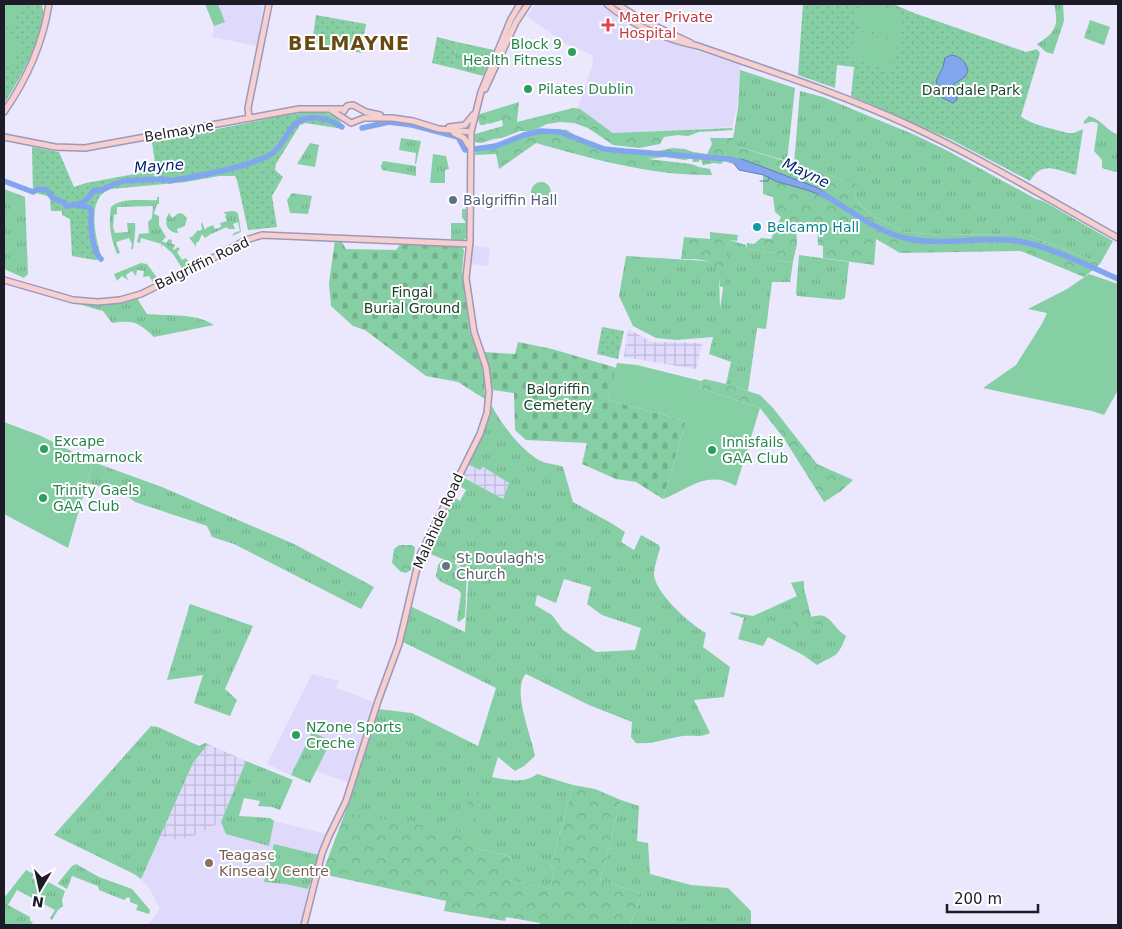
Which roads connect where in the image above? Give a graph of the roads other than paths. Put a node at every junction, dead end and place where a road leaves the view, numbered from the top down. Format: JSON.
{"nodes":[{"id":1,"x":49,"y":4,"type":"edge"},
{"id":2,"x":269,"y":4,"type":"edge"},
{"id":3,"x":520,"y":4,"type":"edge"},
{"id":4,"x":528,"y":4,"type":"edge"},
{"id":5,"x":607,"y":4,"type":"edge"},
{"id":6,"x":617,"y":4,"type":"edge"},
{"id":7,"x":698,"y":46,"type":"junction"},
{"id":8,"x":359,"y":107,"type":"junction"},
{"id":9,"x":345,"y":109,"type":"junction"},
{"id":10,"x":330,"y":110,"type":"junction"},
{"id":11,"x":476,"y":110,"type":"junction"},
{"id":12,"x":4,"y":112,"type":"edge"},
{"id":13,"x":249,"y":118,"type":"junction"},
{"id":14,"x":344,"y":118,"type":"junction"},
{"id":15,"x":359,"y":120,"type":"junction"},
{"id":16,"x":445,"y":127,"type":"junction"},
{"id":17,"x":439,"y":129,"type":"junction"},
{"id":18,"x":471,"y":132,"type":"junction"},
{"id":19,"x":4,"y":137,"type":"edge"},
{"id":20,"x":471,"y":152,"type":"junction"},
{"id":21,"x":1118,"y":238,"type":"edge"},
{"id":22,"x":470,"y":244,"type":"junction"},
{"id":23,"x":4,"y":280,"type":"edge"},
{"id":24,"x":13,"y":282,"type":"junction"},
{"id":25,"x":56,"y":295,"type":"junction"},
{"id":26,"x":304,"y":925,"type":"edge"}],
"edges":[{"from":1,"to":12,"type":"main road"},
{"from":2,"to":13,"type":"main road"},
{"from":3,"to":11,"type":"main road","name":"Malahide Road"},
{"from":4,"to":11,"type":"main road","name":"Malahide Road"},
{"from":5,"to":7,"type":"main road"},
{"from":6,"to":7,"type":"main road"},
{"from":7,"to":21,"type":"main road"},
{"from":8,"to":9,"type":"main road","name":"Belmayne"},
{"from":8,"to":15,"type":"main road"},
{"from":8,"to":16,"type":"main road","name":"Belmayne"},
{"from":9,"to":10,"type":"main road","name":"Belmayne"},
{"from":9,"to":14,"type":"main road"},
{"from":10,"to":13,"type":"main road","name":"Belmayne"},
{"from":10,"to":14,"type":"main road","name":"Belmayne"},
{"from":11,"to":16,"type":"main road"},
{"from":11,"to":18,"type":"main road","name":"Malahide Road"},
{"from":13,"to":19,"type":"main road","name":"Belmayne"},
{"from":14,"to":15,"type":"main road","name":"Belmayne"},
{"from":15,"to":17,"type":"main road","name":"Belmayne"},
{"from":16,"to":18,"type":"main road","name":"Belmayne"},
{"from":17,"to":18,"type":"main road","name":"Belmayne"},
{"from":17,"to":20,"type":"main road"},
{"from":18,"to":20,"type":"main road","name":"Malahide Road"},
{"from":20,"to":22,"type":"main road","name":"Malahide Road"},
{"from":22,"to":25,"type":"main road","name":"Balgriffin Road"},
{"from":22,"to":26,"type":"main road","name":"Malahide Road"},
{"from":23,"to":24,"type":"main road"},
{"from":24,"to":25,"type":"main road","name":"Balgriffin Road"},
{"from":24,"to":25,"type":"main road","name":"Balgriffin Road"}]}
